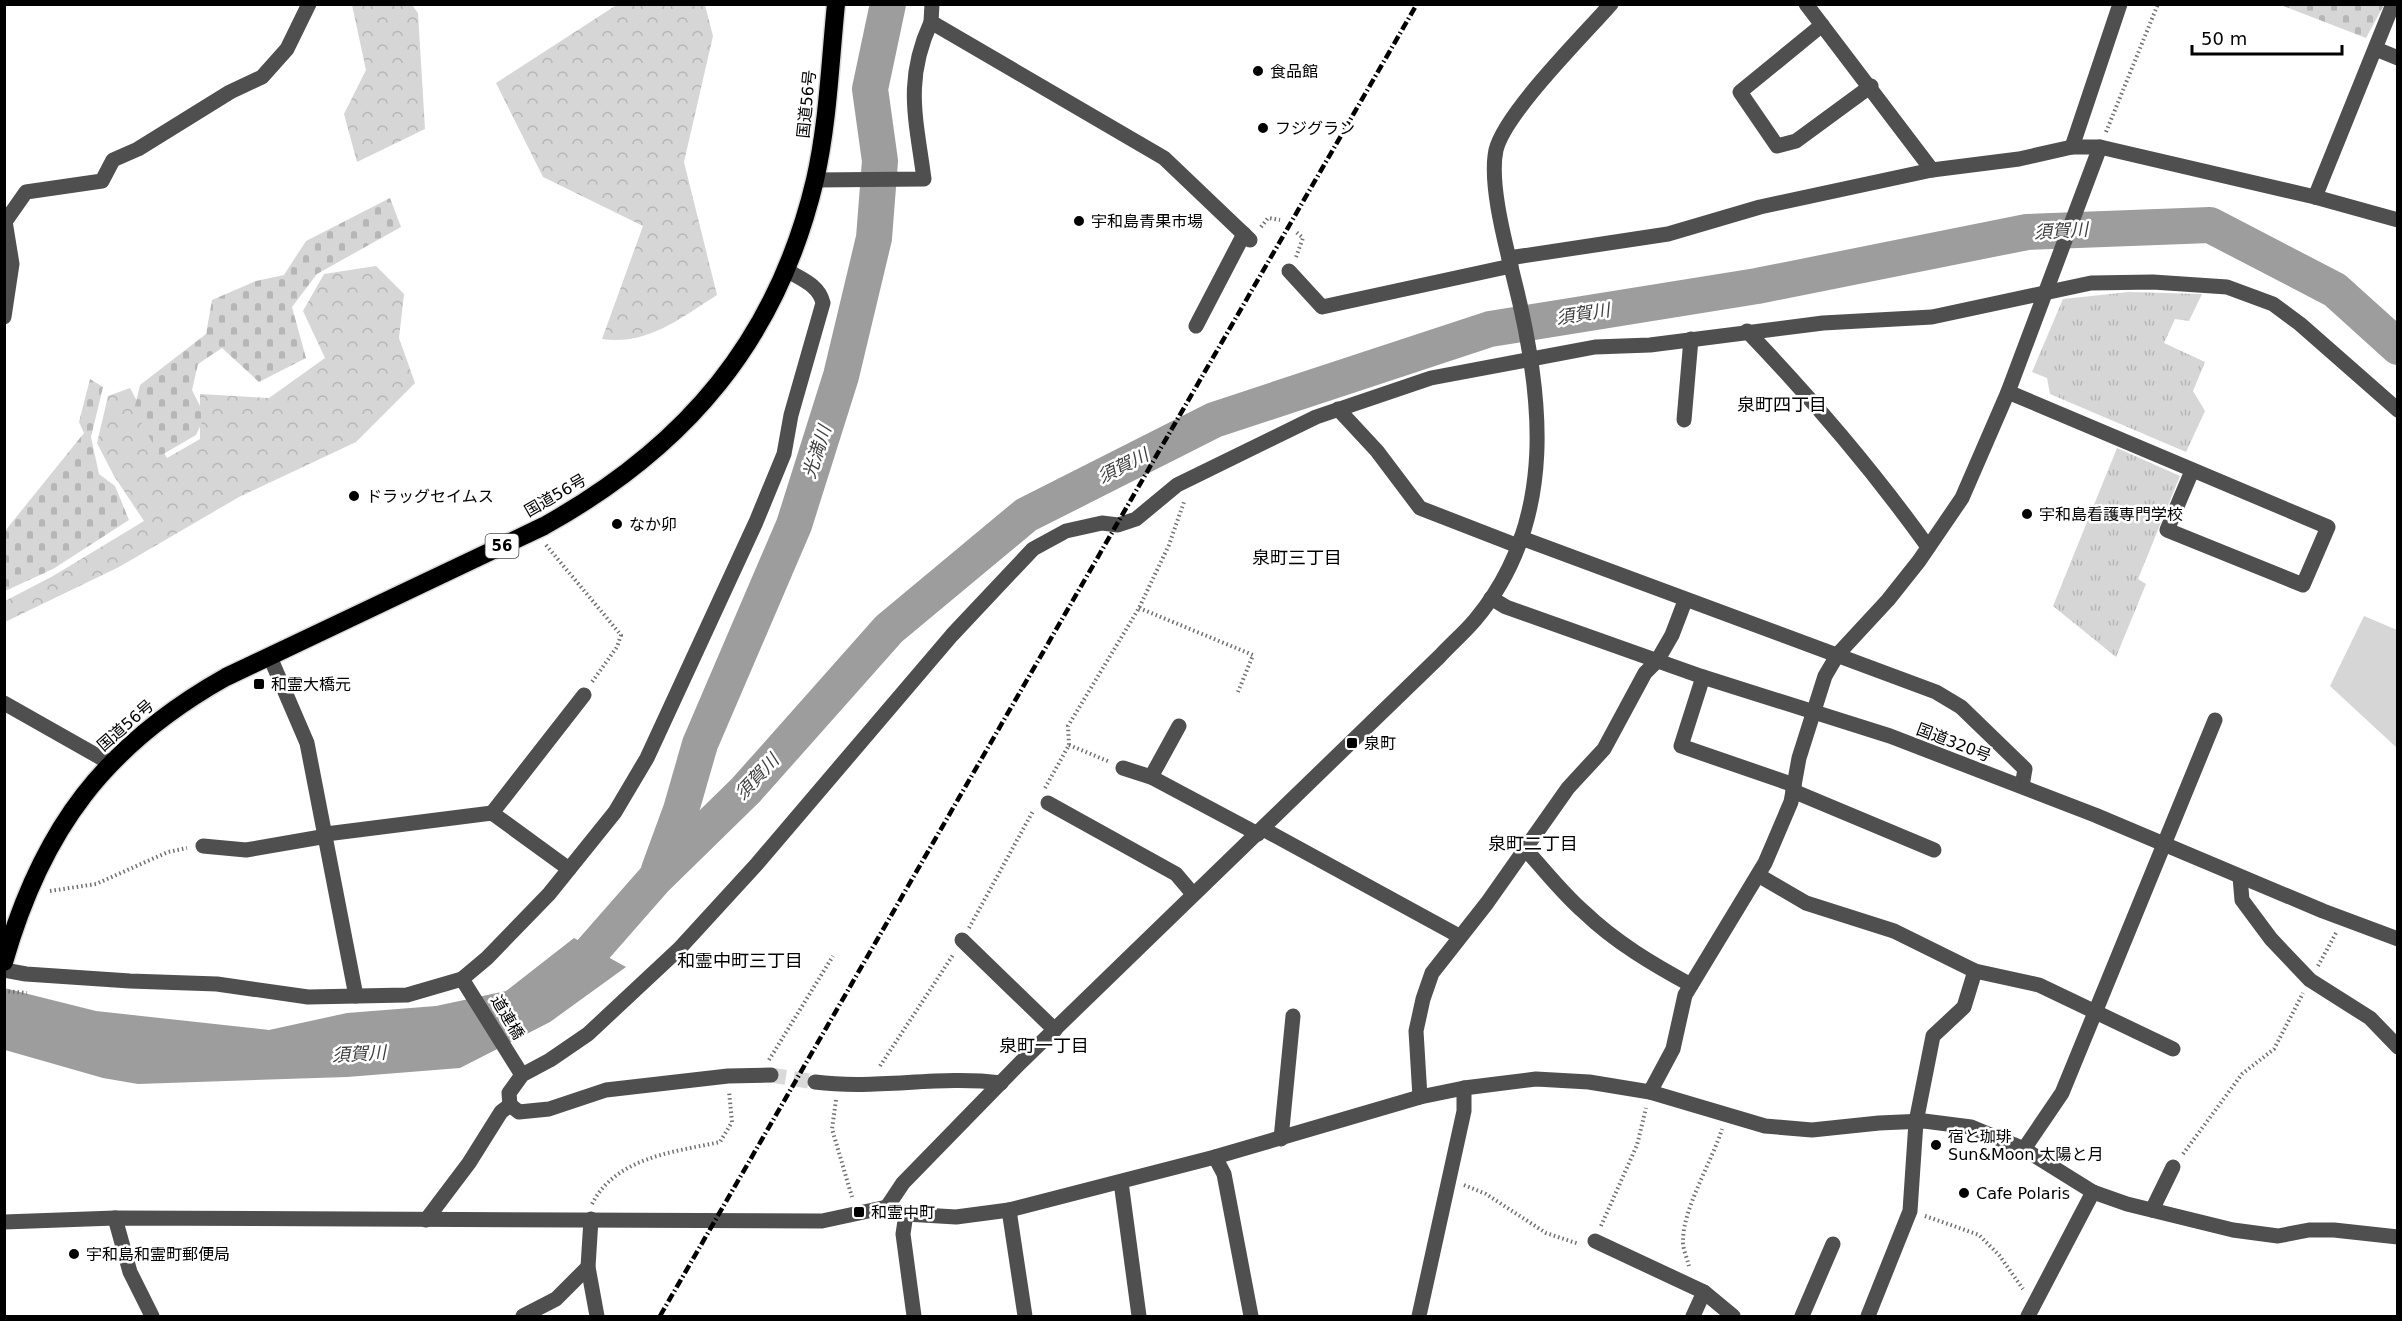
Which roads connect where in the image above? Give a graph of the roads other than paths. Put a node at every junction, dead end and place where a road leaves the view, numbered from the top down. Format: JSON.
{"nodes":[{"id":1,"x":309,"y":4,"type":"edge"},
{"id":2,"x":836,"y":4,"type":"edge"},
{"id":3,"x":932,"y":4,"type":"edge"},
{"id":4,"x":1611,"y":4,"type":"edge"},
{"id":5,"x":1806,"y":4,"type":"edge"},
{"id":6,"x":2120,"y":4,"type":"edge"},
{"id":7,"x":2393,"y":4,"type":"edge"},
{"id":8,"x":931,"y":22,"type":"junction"},
{"id":9,"x":1822,"y":25,"type":"junction"},
{"id":10,"x":2376,"y":50,"type":"junction"},
{"id":11,"x":2397,"y":58,"type":"edge"},
{"id":12,"x":1871,"y":86,"type":"junction"},
{"id":13,"x":2072,"y":147,"type":"junction"},
{"id":14,"x":2100,"y":147,"type":"junction"},
{"id":15,"x":1932,"y":170,"type":"junction"},
{"id":16,"x":815,"y":180,"type":"junction"},
{"id":17,"x":2315,"y":197,"type":"junction"},
{"id":18,"x":5,"y":217,"type":"edge"},
{"id":19,"x":2397,"y":220,"type":"edge"},
{"id":20,"x":1511,"y":267,"type":"junction"},
{"id":21,"x":786,"y":270,"type":"junction"},
{"id":22,"x":1289,"y":271,"type":"road end"},
{"id":23,"x":2049,"y":286,"type":"junction"},
{"id":24,"x":4,"y":317,"type":"edge"},
{"id":25,"x":1196,"y":326,"type":"dead end"},
{"id":26,"x":1747,"y":331,"type":"junction"},
{"id":27,"x":1691,"y":339,"type":"junction"},
{"id":28,"x":1530,"y":351,"type":"junction"},
{"id":29,"x":2008,"y":392,"type":"junction"},
{"id":30,"x":1338,"y":409,"type":"junction"},
{"id":31,"x":2397,"y":410,"type":"edge"},
{"id":32,"x":1684,"y":420,"type":"dead end"},
{"id":33,"x":2192,"y":471,"type":"junction"},
{"id":34,"x":1520,"y":542,"type":"junction"},
{"id":35,"x":1928,"y":547,"type":"junction"},
{"id":36,"x":1491,"y":598,"type":"junction"},
{"id":37,"x":1685,"y":601,"type":"junction"},
{"id":38,"x":1838,"y":654,"type":"junction"},
{"id":39,"x":270,"y":657,"type":"junction"},
{"id":40,"x":1657,"y":661,"type":"junction"},
{"id":41,"x":1703,"y":677,"type":"junction"},
{"id":42,"x":584,"y":695,"type":"road end"},
{"id":43,"x":4,"y":703,"type":"edge"},
{"id":44,"x":1812,"y":713,"type":"junction"},
{"id":45,"x":2215,"y":720,"type":"dead end"},
{"id":46,"x":1179,"y":726,"type":"dead end"},
{"id":47,"x":110,"y":762,"type":"junction"},
{"id":48,"x":1123,"y":768,"type":"road end"},
{"id":49,"x":1151,"y":777,"type":"junction"},
{"id":50,"x":2022,"y":786,"type":"junction"},
{"id":51,"x":1794,"y":788,"type":"junction"},
{"id":52,"x":1048,"y":803,"type":"dead end"},
{"id":53,"x":492,"y":813,"type":"junction"},
{"id":54,"x":1260,"y":831,"type":"junction"},
{"id":55,"x":326,"y":835,"type":"junction"},
{"id":56,"x":203,"y":846,"type":"road end"},
{"id":57,"x":2164,"y":846,"type":"junction"},
{"id":58,"x":1524,"y":848,"type":"junction"},
{"id":59,"x":1934,"y":850,"type":"dead end"},
{"id":60,"x":569,"y":869,"type":"junction"},
{"id":61,"x":1758,"y":875,"type":"junction"},
{"id":62,"x":2240,"y":877,"type":"junction"},
{"id":63,"x":1193,"y":894,"type":"junction"},
{"id":64,"x":1459,"y":936,"type":"junction"},
{"id":65,"x":2397,"y":939,"type":"edge"},
{"id":66,"x":962,"y":940,"type":"dead end"},
{"id":67,"x":4,"y":962,"type":"edge"},
{"id":68,"x":4,"y":970,"type":"edge"},
{"id":69,"x":1975,"y":971,"type":"junction"},
{"id":70,"x":466,"y":983,"type":"junction"},
{"id":71,"x":1691,"y":985,"type":"junction"},
{"id":72,"x":356,"y":996,"type":"junction"},
{"id":73,"x":2094,"y":1010,"type":"junction"},
{"id":74,"x":1293,"y":1016,"type":"dead end"},
{"id":75,"x":1055,"y":1030,"type":"junction"},
{"id":76,"x":2397,"y":1047,"type":"edge"},
{"id":77,"x":2173,"y":1049,"type":"dead end"},
{"id":78,"x":519,"y":1070,"type":"junction"},
{"id":79,"x":766,"y":1074,"type":"tunnel mouth"},
{"id":80,"x":815,"y":1082,"type":"tunnel mouth"},
{"id":81,"x":1001,"y":1083,"type":"junction"},
{"id":82,"x":1464,"y":1088,"type":"junction"},
{"id":83,"x":1650,"y":1092,"type":"junction"},
{"id":84,"x":1420,"y":1097,"type":"junction"},
{"id":85,"x":510,"y":1105,"type":"junction"},
{"id":86,"x":1916,"y":1122,"type":"junction"},
{"id":87,"x":1281,"y":1139,"type":"junction"},
{"id":88,"x":2024,"y":1149,"type":"junction"},
{"id":89,"x":1215,"y":1157,"type":"junction"},
{"id":90,"x":2173,"y":1167,"type":"road end"},
{"id":91,"x":1120,"y":1182,"type":"junction"},
{"id":92,"x":2093,"y":1192,"type":"junction"},
{"id":93,"x":887,"y":1207,"type":"junction"},
{"id":94,"x":1009,"y":1210,"type":"junction"},
{"id":95,"x":2152,"y":1210,"type":"junction"},
{"id":96,"x":906,"y":1214,"type":"junction"},
{"id":97,"x":115,"y":1218,"type":"junction"},
{"id":98,"x":587,"y":1219,"type":"junction"},
{"id":99,"x":426,"y":1220,"type":"junction"},
{"id":100,"x":4,"y":1222,"type":"edge"},
{"id":101,"x":2397,"y":1237,"type":"edge"},
{"id":102,"x":1595,"y":1241,"type":"road end"},
{"id":103,"x":1833,"y":1245,"type":"dead end"},
{"id":104,"x":588,"y":1267,"type":"junction"},
{"id":105,"x":1699,"y":1290,"type":"junction"},
{"id":106,"x":2031,"y":1311,"type":"edge"},
{"id":107,"x":152,"y":1317,"type":"edge"},
{"id":108,"x":523,"y":1317,"type":"edge"},
{"id":109,"x":597,"y":1317,"type":"edge"},
{"id":110,"x":914,"y":1317,"type":"edge"},
{"id":111,"x":1025,"y":1317,"type":"edge"},
{"id":112,"x":1139,"y":1317,"type":"edge"},
{"id":113,"x":1251,"y":1317,"type":"edge"},
{"id":114,"x":1419,"y":1317,"type":"edge"},
{"id":115,"x":1693,"y":1317,"type":"edge"},
{"id":116,"x":1733,"y":1317,"type":"edge"},
{"id":117,"x":1802,"y":1317,"type":"edge"},
{"id":118,"x":1868,"y":1317,"type":"edge"}],
"edges":[{"from":1,"to":18,"type":"street"},
{"from":2,"to":16,"type":"highway","name":"国道56号","number":"56"},
{"from":3,"to":8,"type":"street"},
{"from":4,"to":20,"type":"street"},
{"from":5,"to":9,"type":"street"},
{"from":6,"to":13,"type":"street"},
{"from":7,"to":10,"type":"street"},
{"from":8,"to":16,"type":"street"},
{"from":8,"to":25,"type":"street"},
{"from":9,"to":12,"type":"street"},
{"from":9,"to":12,"type":"street"},
{"from":10,"to":11,"type":"street"},
{"from":10,"to":17,"type":"street"},
{"from":12,"to":15,"type":"street"},
{"from":13,"to":14,"type":"street"},
{"from":13,"to":15,"type":"street"},
{"from":14,"to":17,"type":"street"},
{"from":14,"to":23,"type":"street"},
{"from":15,"to":20,"type":"street"},
{"from":16,"to":21,"type":"highway","name":"国道56号","number":"56"},
{"from":17,"to":19,"type":"street"},
{"from":18,"to":24,"type":"street"},
{"from":20,"to":22,"type":"street"},
{"from":20,"to":28,"type":"street"},
{"from":21,"to":39,"type":"highway","name":"国道56号","number":"56"},
{"from":21,"to":60,"type":"street"},
{"from":23,"to":26,"type":"street"},
{"from":23,"to":29,"type":"street"},
{"from":23,"to":31,"type":"street"},
{"from":26,"to":27,"type":"street"},
{"from":26,"to":35,"type":"street"},
{"from":27,"to":28,"type":"street"},
{"from":27,"to":32,"type":"street"},
{"from":28,"to":30,"type":"street"},
{"from":28,"to":34,"type":"street"},
{"from":29,"to":33,"type":"street"},
{"from":29,"to":35,"type":"street"},
{"from":30,"to":34,"type":"street"},
{"from":30,"to":78,"type":"street"},
{"from":33,"to":33,"type":"street"},
{"from":34,"to":36,"type":"street"},
{"from":34,"to":37,"type":"street"},
{"from":35,"to":38,"type":"street"},
{"from":36,"to":40,"type":"street","name":"国道320号"},
{"from":36,"to":54,"type":"street"},
{"from":37,"to":38,"type":"street"},
{"from":37,"to":40,"type":"street"},
{"from":38,"to":44,"type":"street"},
{"from":38,"to":50,"type":"street"},
{"from":39,"to":47,"type":"highway","name":"国道56号","number":"56"},
{"from":39,"to":55,"type":"street"},
{"from":40,"to":41,"type":"street","name":"国道320号"},
{"from":40,"to":58,"type":"street"},
{"from":41,"to":44,"type":"street","name":"国道320号"},
{"from":41,"to":51,"type":"street"},
{"from":42,"to":53,"type":"street"},
{"from":43,"to":47,"type":"street"},
{"from":44,"to":50,"type":"street","name":"国道320号"},
{"from":44,"to":51,"type":"street"},
{"from":45,"to":57,"type":"street"},
{"from":46,"to":49,"type":"street"},
{"from":47,"to":67,"type":"highway","name":"国道56号","number":"56"},
{"from":48,"to":49,"type":"street"},
{"from":49,"to":54,"type":"street"},
{"from":50,"to":57,"type":"street","name":"国道320号"},
{"from":51,"to":59,"type":"street"},
{"from":51,"to":61,"type":"street"},
{"from":52,"to":63,"type":"street"},
{"from":53,"to":55,"type":"street"},
{"from":53,"to":60,"type":"street"},
{"from":54,"to":63,"type":"street"},
{"from":54,"to":64,"type":"street"},
{"from":55,"to":56,"type":"street"},
{"from":55,"to":72,"type":"street"},
{"from":57,"to":62,"type":"street","name":"国道320号"},
{"from":57,"to":73,"type":"street"},
{"from":58,"to":64,"type":"street"},
{"from":58,"to":71,"type":"street"},
{"from":60,"to":70,"type":"street"},
{"from":61,"to":69,"type":"street"},
{"from":61,"to":71,"type":"street"},
{"from":62,"to":65,"type":"street","name":"国道320号"},
{"from":62,"to":76,"type":"street"},
{"from":63,"to":75,"type":"street"},
{"from":64,"to":84,"type":"street"},
{"from":66,"to":75,"type":"street"},
{"from":68,"to":72,"type":"street"},
{"from":69,"to":73,"type":"street"},
{"from":69,"to":86,"type":"street"},
{"from":70,"to":72,"type":"street"},
{"from":70,"to":78,"type":"street","name":"道連橋"},
{"from":71,"to":83,"type":"street"},
{"from":73,"to":77,"type":"street"},
{"from":73,"to":88,"type":"street"},
{"from":74,"to":87,"type":"street"},
{"from":75,"to":81,"type":"street"},
{"from":78,"to":85,"type":"street"},
{"from":79,"to":85,"type":"street"},
{"from":80,"to":81,"type":"street"},
{"from":81,"to":93,"type":"street"},
{"from":82,"to":83,"type":"street"},
{"from":82,"to":84,"type":"street"},
{"from":82,"to":114,"type":"street"},
{"from":83,"to":86,"type":"street"},
{"from":84,"to":87,"type":"street"},
{"from":85,"to":99,"type":"street"},
{"from":86,"to":88,"type":"street"},
{"from":86,"to":118,"type":"street"},
{"from":87,"to":89,"type":"street"},
{"from":88,"to":92,"type":"street"},
{"from":89,"to":91,"type":"street"},
{"from":89,"to":113,"type":"street"},
{"from":90,"to":95,"type":"street"},
{"from":91,"to":94,"type":"street"},
{"from":91,"to":112,"type":"street"},
{"from":92,"to":95,"type":"street"},
{"from":92,"to":106,"type":"street"},
{"from":93,"to":96,"type":"street"},
{"from":93,"to":98,"type":"street"},
{"from":94,"to":96,"type":"street"},
{"from":94,"to":111,"type":"street"},
{"from":95,"to":101,"type":"street"},
{"from":96,"to":110,"type":"street"},
{"from":97,"to":99,"type":"street"},
{"from":97,"to":100,"type":"street"},
{"from":97,"to":107,"type":"street"},
{"from":98,"to":99,"type":"street"},
{"from":98,"to":104,"type":"street"},
{"from":102,"to":105,"type":"street"},
{"from":103,"to":117,"type":"street"},
{"from":104,"to":108,"type":"street"},
{"from":104,"to":109,"type":"street"},
{"from":105,"to":115,"type":"street"},
{"from":105,"to":116,"type":"street"}]}
